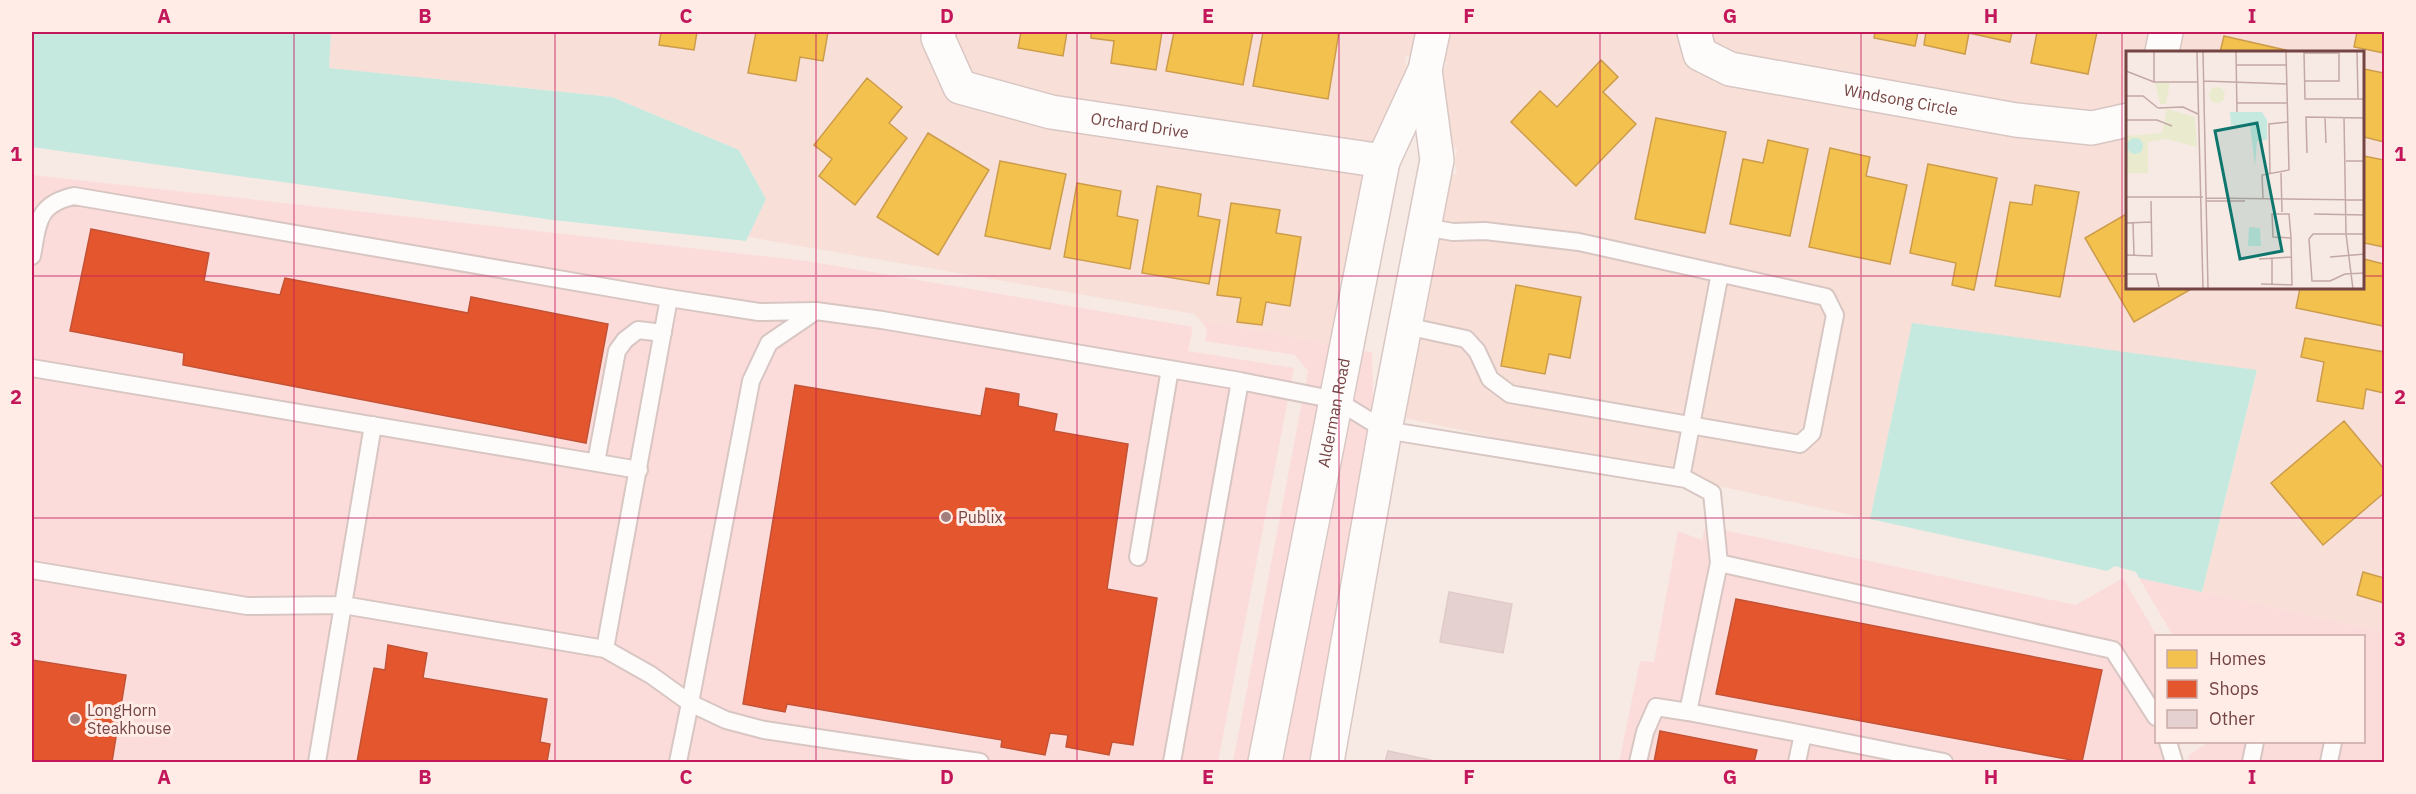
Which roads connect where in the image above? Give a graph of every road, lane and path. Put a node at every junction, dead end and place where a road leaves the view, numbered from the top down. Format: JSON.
{"nodes":[{"id":1,"x":939,"y":32,"type":"edge"},
{"id":2,"x":1433,"y":32,"type":"edge"},
{"id":3,"x":1694,"y":32,"type":"edge"},
{"id":4,"x":2166,"y":32,"type":"edge"},
{"id":5,"x":2162,"y":51,"type":"edge"},
{"id":6,"x":1425,"y":70,"type":"junction"},
{"id":7,"x":2126,"y":120,"type":"edge"},
{"id":8,"x":1383,"y":161,"type":"junction"},
{"id":9,"x":1424,"y":227,"type":"junction"},
{"id":10,"x":32,"y":256,"type":"edge"},
{"id":11,"x":1720,"y":273,"type":"junction"},
{"id":12,"x":669,"y":298,"type":"junction"},
{"id":13,"x":816,"y":311,"type":"junction"},
{"id":14,"x":759,"y":312,"type":"junction"},
{"id":15,"x":1406,"y":326,"type":"junction"},
{"id":16,"x":663,"y":333,"type":"junction"},
{"id":17,"x":769,"y":342,"type":"junction"},
{"id":18,"x":32,"y":368,"type":"edge"},
{"id":19,"x":1170,"y":369,"type":"junction"},
{"id":20,"x":1240,"y":381,"type":"junction"},
{"id":21,"x":1336,"y":400,"type":"junction"},
{"id":22,"x":373,"y":425,"type":"junction"},
{"id":23,"x":1691,"y":425,"type":"junction"},
{"id":24,"x":1385,"y":430,"type":"junction"},
{"id":25,"x":596,"y":462,"type":"junction"},
{"id":26,"x":639,"y":470,"type":"junction"},
{"id":27,"x":1681,"y":478,"type":"junction"},
{"id":28,"x":1138,"y":557,"type":"dead end"},
{"id":29,"x":1719,"y":563,"type":"junction"},
{"id":30,"x":32,"y":570,"type":"edge"},
{"id":31,"x":343,"y":605,"type":"junction"},
{"id":32,"x":604,"y":649,"type":"junction"},
{"id":33,"x":690,"y":703,"type":"junction"},
{"id":34,"x":1688,"y":712,"type":"junction"},
{"id":35,"x":2155,"y":714,"type":"edge"},
{"id":36,"x":1803,"y":734,"type":"junction"},
{"id":37,"x":2169,"y":743,"type":"edge"},
{"id":38,"x":2255,"y":743,"type":"edge"},
{"id":39,"x":2332,"y":743,"type":"edge"},
{"id":40,"x":317,"y":762,"type":"edge"},
{"id":41,"x":678,"y":762,"type":"edge"},
{"id":42,"x":980,"y":762,"type":"edge"},
{"id":43,"x":1172,"y":762,"type":"edge"},
{"id":44,"x":1265,"y":762,"type":"edge"},
{"id":45,"x":1328,"y":762,"type":"edge"},
{"id":46,"x":1638,"y":762,"type":"edge"},
{"id":47,"x":1797,"y":762,"type":"edge"},
{"id":48,"x":1944,"y":762,"type":"edge"},
{"id":49,"x":2174,"y":762,"type":"edge"},
{"id":50,"x":2251,"y":762,"type":"edge"},
{"id":51,"x":2329,"y":762,"type":"edge"}],
"edges":[{"from":1,"to":8,"type":"street","name":"Orchard Drive"},
{"from":2,"to":6,"type":"street","name":"Alderman Road"},
{"from":3,"to":7,"type":"street","name":"Windsong Circle"},
{"from":4,"to":5,"type":"street"},
{"from":6,"to":8,"type":"street","name":"Alderman Road"},
{"from":6,"to":9,"type":"street","name":"Alderman Road"},
{"from":8,"to":21,"type":"street","name":"Alderman Road"},
{"from":9,"to":11,"type":"lane"},
{"from":9,"to":15,"type":"street","name":"Alderman Road"},
{"from":10,"to":12,"type":"lane"},
{"from":11,"to":23,"type":"lane"},
{"from":11,"to":23,"type":"lane"},
{"from":12,"to":14,"type":"lane"},
{"from":12,"to":16,"type":"lane"},
{"from":13,"to":14,"type":"lane"},
{"from":13,"to":17,"type":"lane"},
{"from":13,"to":19,"type":"lane"},
{"from":14,"to":17,"type":"lane"},
{"from":15,"to":23,"type":"lane"},
{"from":15,"to":24,"type":"street","name":"Alderman Road"},
{"from":16,"to":25,"type":"lane"},
{"from":16,"to":26,"type":"lane"},
{"from":17,"to":33,"type":"lane"},
{"from":18,"to":22,"type":"lane"},
{"from":19,"to":20,"type":"lane"},
{"from":19,"to":28,"type":"lane"},
{"from":20,"to":21,"type":"lane"},
{"from":20,"to":43,"type":"lane"},
{"from":21,"to":24,"type":"lane"},
{"from":21,"to":44,"type":"street","name":"Alderman Road"},
{"from":22,"to":25,"type":"lane"},
{"from":22,"to":31,"type":"lane"},
{"from":23,"to":27,"type":"lane"},
{"from":24,"to":27,"type":"lane"},
{"from":24,"to":45,"type":"street","name":"Alderman Road"},
{"from":25,"to":26,"type":"lane"},
{"from":26,"to":32,"type":"lane"},
{"from":27,"to":29,"type":"lane"},
{"from":29,"to":34,"type":"lane"},
{"from":29,"to":35,"type":"lane"},
{"from":30,"to":31,"type":"lane"},
{"from":31,"to":32,"type":"lane"},
{"from":31,"to":40,"type":"lane"},
{"from":32,"to":33,"type":"lane"},
{"from":33,"to":41,"type":"lane"},
{"from":33,"to":42,"type":"lane"},
{"from":34,"to":36,"type":"lane"},
{"from":34,"to":46,"type":"lane"},
{"from":36,"to":47,"type":"lane"},
{"from":36,"to":48,"type":"lane"},
{"from":37,"to":49,"type":"lane"},
{"from":38,"to":50,"type":"lane"},
{"from":39,"to":51,"type":"lane"}]}
